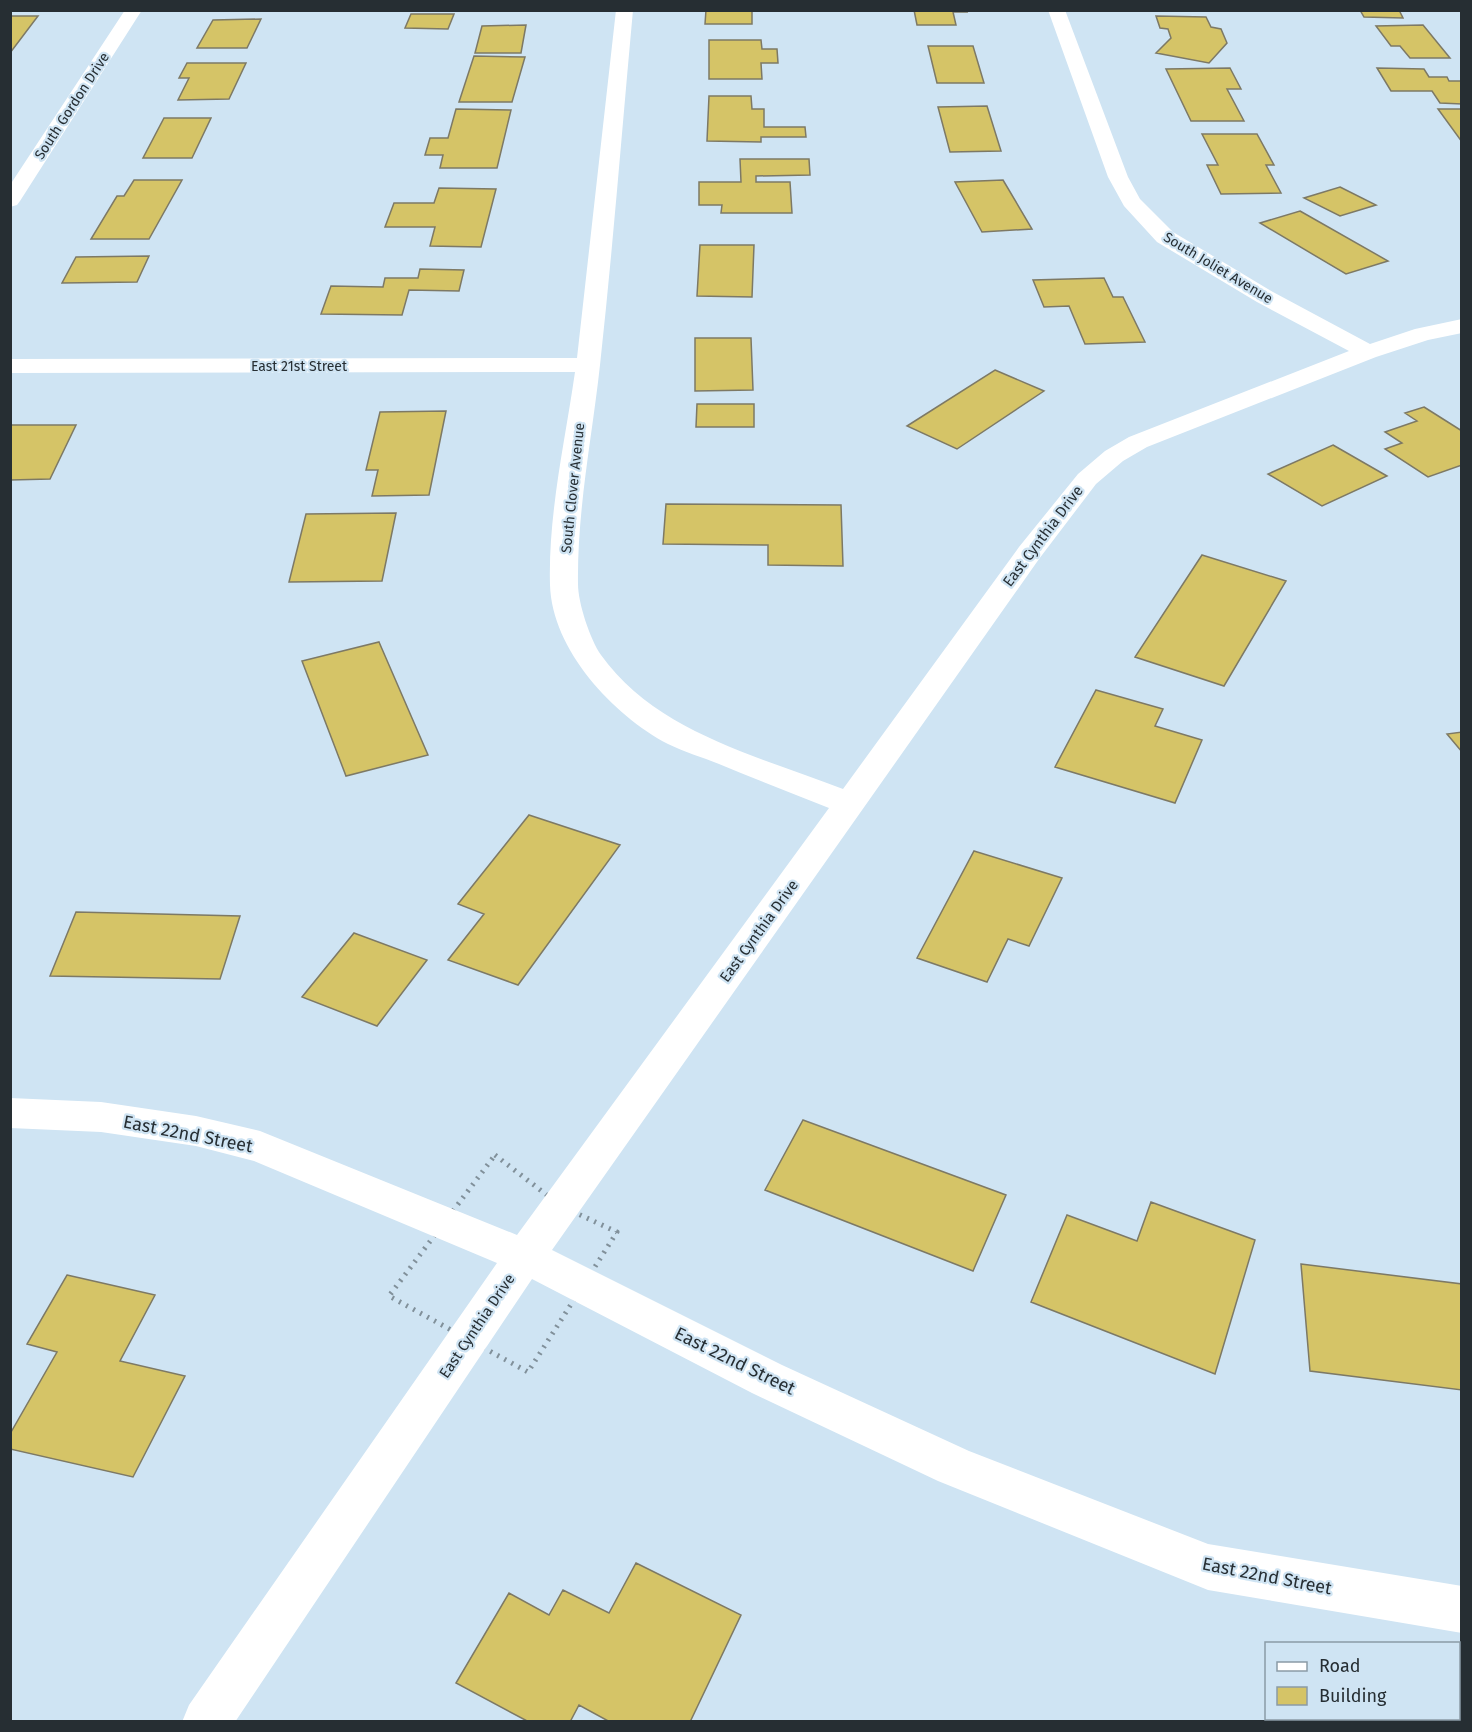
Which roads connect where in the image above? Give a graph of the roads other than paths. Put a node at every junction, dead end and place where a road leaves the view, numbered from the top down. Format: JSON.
{"nodes":[{"id":1,"x":134,"y":10,"type":"edge"},
{"id":2,"x":625,"y":10,"type":"edge"},
{"id":3,"x":1056,"y":10,"type":"edge"},
{"id":4,"x":10,"y":201,"type":"edge"},
{"id":5,"x":1461,"y":326,"type":"edge"},
{"id":6,"x":1368,"y":352,"type":"junction"},
{"id":7,"x":588,"y":365,"type":"junction"},
{"id":8,"x":10,"y":366,"type":"edge"},
{"id":9,"x":850,"y":804,"type":"junction"},
{"id":10,"x":10,"y":1113,"type":"edge"},
{"id":11,"x":525,"y":1256,"type":"junction"},
{"id":12,"x":1461,"y":1610,"type":"edge"},
{"id":13,"x":206,"y":1722,"type":"edge"}],
"edges":[{"from":1,"to":4,"type":"street","name":"South Gordon Drive"},
{"from":2,"to":7,"type":"street","name":"South Clover Avenue"},
{"from":3,"to":6,"type":"street","name":"South Joliet Avenue"},
{"from":5,"to":6,"type":"street","name":"East Cynthia Drive"},
{"from":6,"to":9,"type":"street","name":"East Cynthia Drive"},
{"from":7,"to":8,"type":"street","name":"East 21st Street"},
{"from":7,"to":9,"type":"street","name":"South Clover Avenue"},
{"from":9,"to":11,"type":"street","name":"East Cynthia Drive"},
{"from":10,"to":11,"type":"street","name":"East 22nd Street"},
{"from":11,"to":12,"type":"street","name":"East 22nd Street"},
{"from":11,"to":13,"type":"street","name":"East Cynthia Drive"}]}
